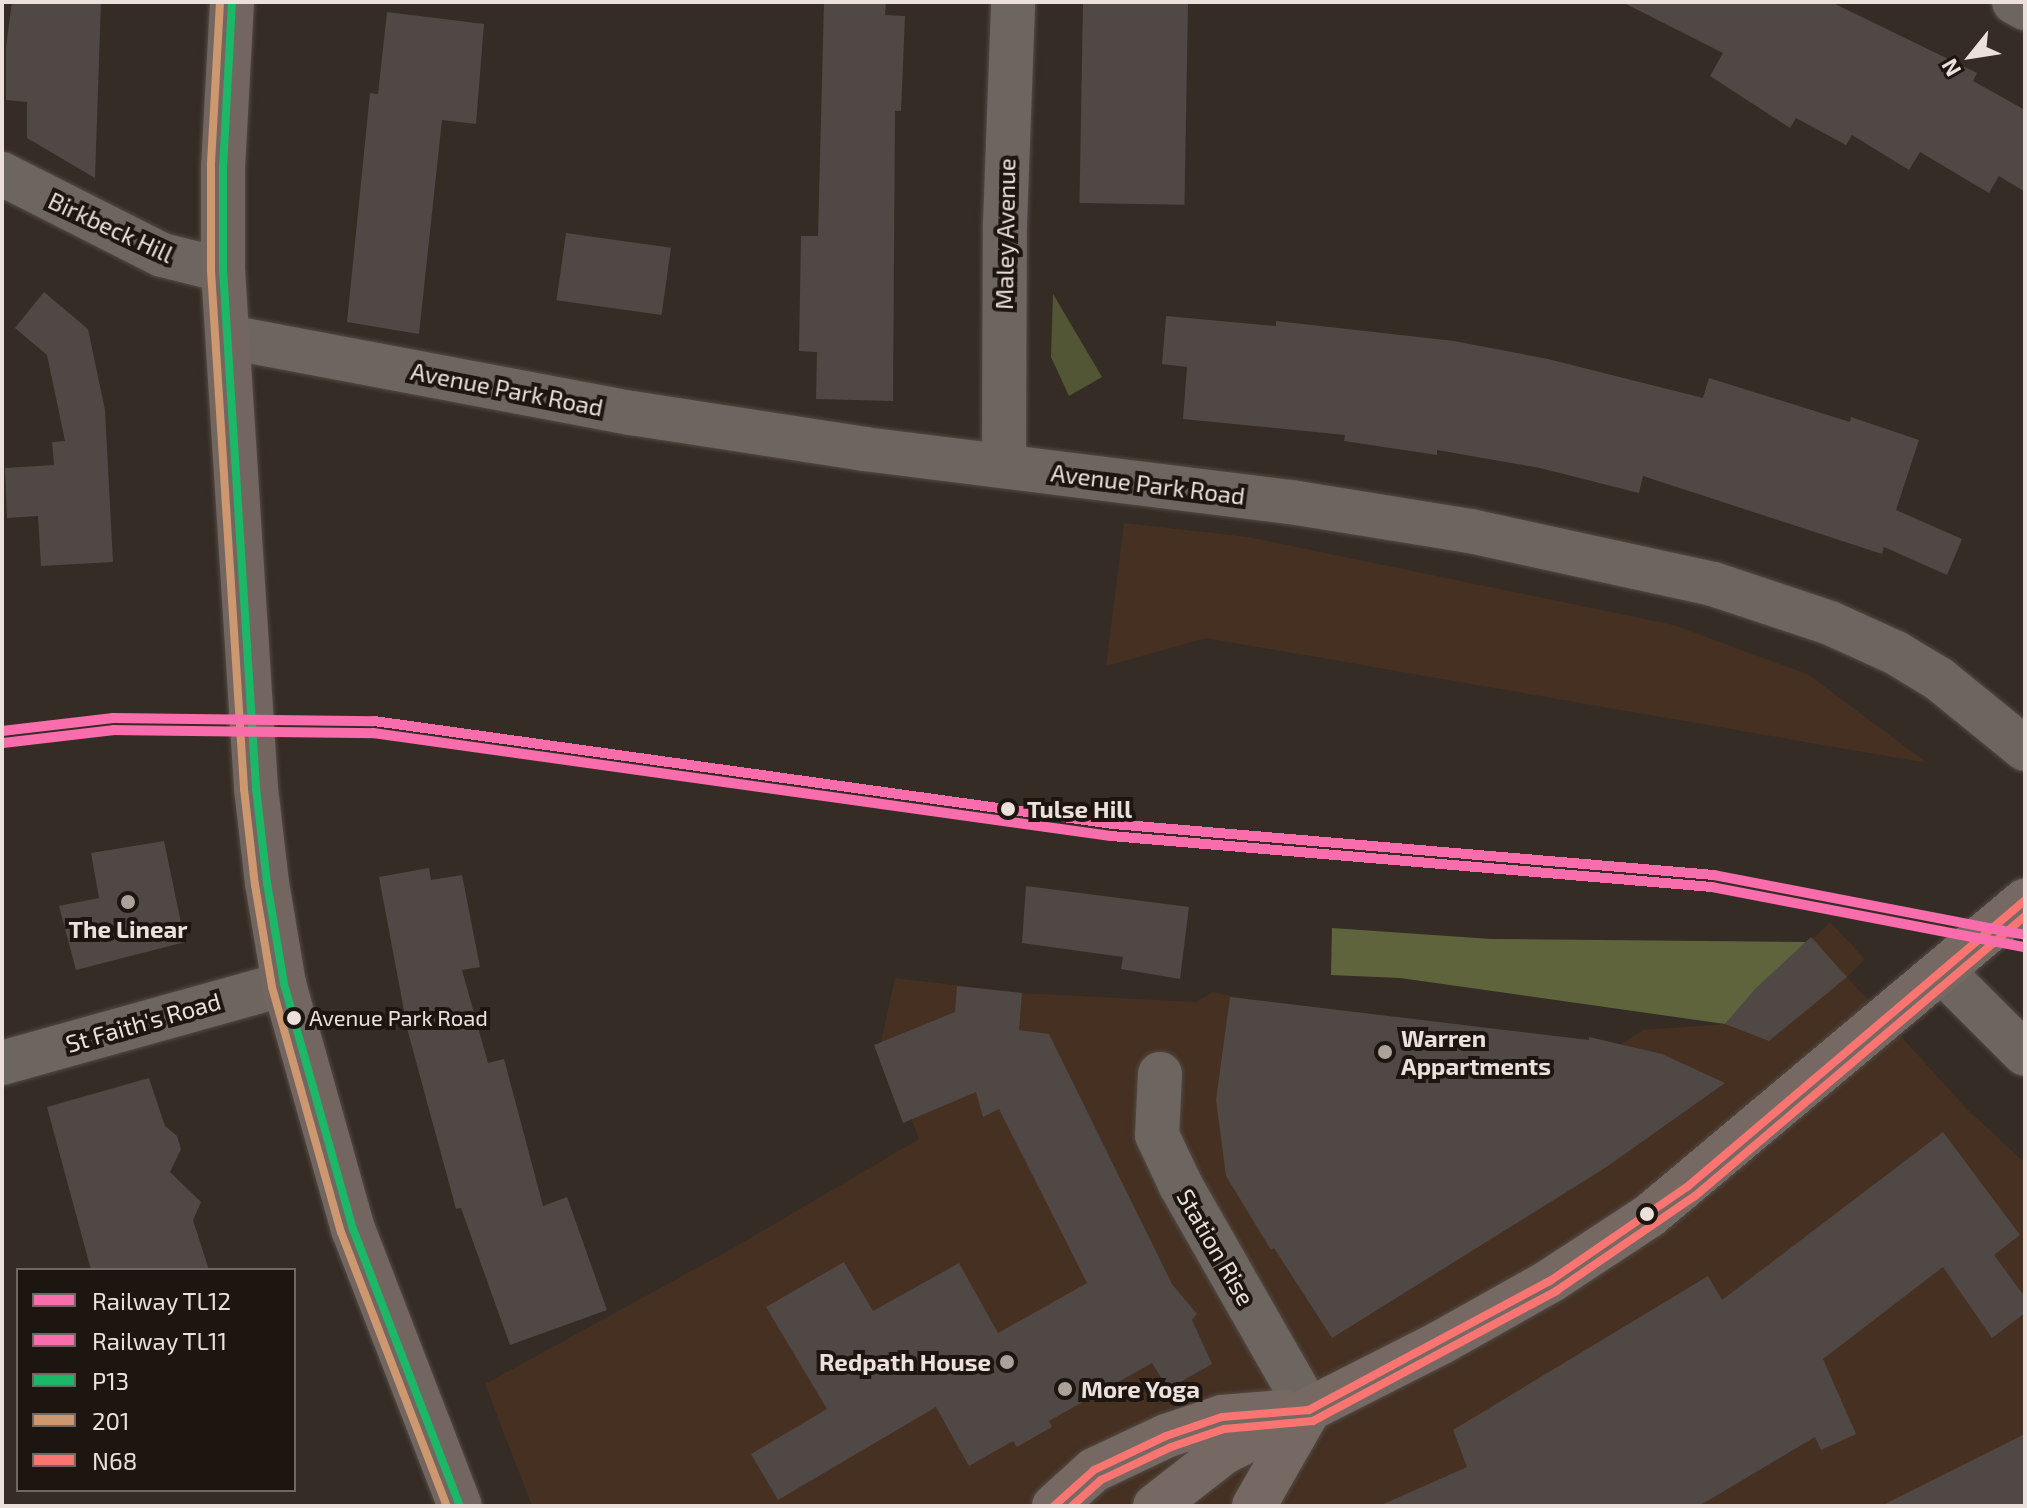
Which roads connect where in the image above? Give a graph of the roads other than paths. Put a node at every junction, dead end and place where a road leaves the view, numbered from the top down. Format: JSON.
{"nodes":[{"id":1,"x":232,"y":2,"type":"edge"},
{"id":2,"x":1013,"y":2,"type":"edge"},
{"id":3,"x":2014,"y":2,"type":"edge"},
{"id":4,"x":2025,"y":8,"type":"edge"},
{"id":5,"x":2,"y":174,"type":"edge"},
{"id":6,"x":223,"y":270,"type":"junction"},
{"id":7,"x":228,"y":337,"type":"junction"},
{"id":8,"x":1004,"y":466,"type":"junction"},
{"id":9,"x":2025,"y":749,"type":"edge"},
{"id":10,"x":2025,"y":900,"type":"edge"},
{"id":11,"x":1942,"y":971,"type":"junction"},
{"id":12,"x":284,"y":984,"type":"junction"},
{"id":13,"x":2025,"y":1054,"type":"edge"},
{"id":14,"x":2,"y":1063,"type":"edge"},
{"id":15,"x":1160,"y":1074,"type":"dead end"},
{"id":16,"x":1309,"y":1410,"type":"junction"},
{"id":17,"x":460,"y":1506,"type":"edge"},
{"id":18,"x":1054,"y":1506,"type":"edge"},
{"id":19,"x":1155,"y":1506,"type":"edge"},
{"id":20,"x":1254,"y":1506,"type":"edge"}],
"edges":[{"from":1,"to":6,"type":"highway"},
{"from":2,"to":8,"type":"street","name":"Maley Avenue"},
{"from":3,"to":4,"type":"street"},
{"from":5,"to":6,"type":"street","name":"Birkbeck Hill"},
{"from":6,"to":7,"type":"highway"},
{"from":7,"to":8,"type":"street","name":"Avenue Park Road"},
{"from":7,"to":12,"type":"highway"},
{"from":8,"to":9,"type":"street","name":"Avenue Park Road"},
{"from":10,"to":11,"type":"main road"},
{"from":11,"to":13,"type":"street"},
{"from":11,"to":16,"type":"main road"},
{"from":12,"to":14,"type":"street","name":"St Faith's Road"},
{"from":12,"to":17,"type":"highway"},
{"from":15,"to":16,"type":"street","name":"Station Rise"},
{"from":16,"to":18,"type":"main road"},
{"from":16,"to":19,"type":"main road"},
{"from":16,"to":20,"type":"main road"}]}
